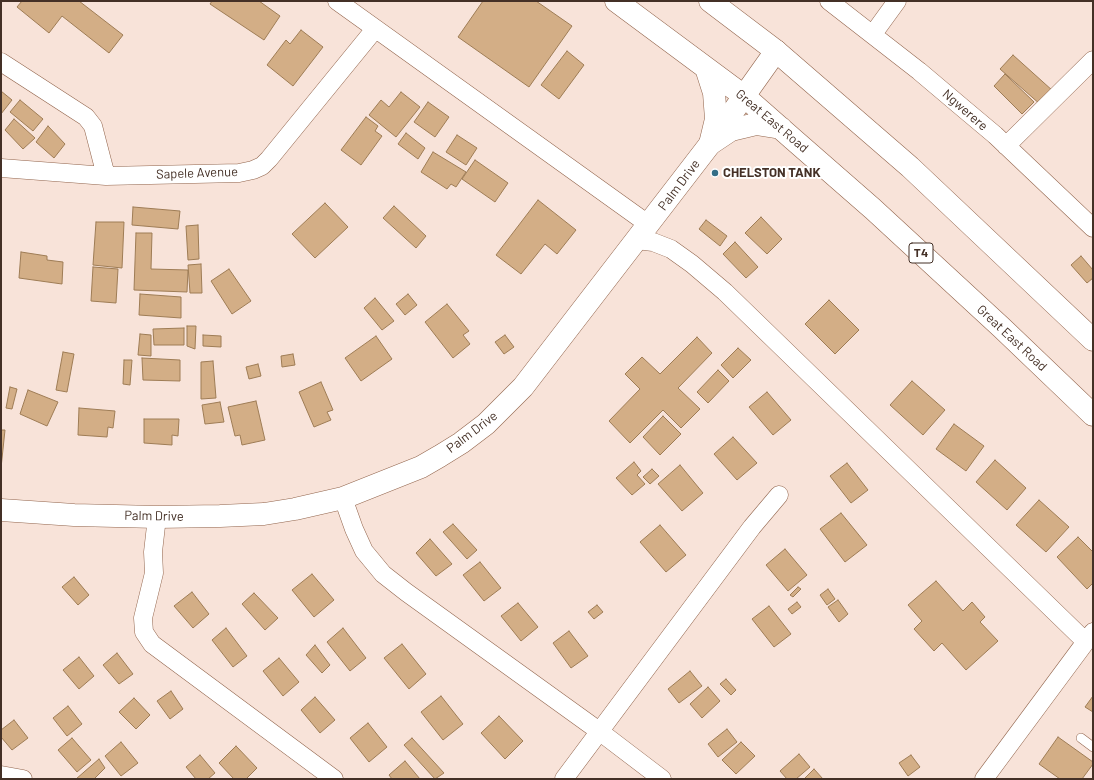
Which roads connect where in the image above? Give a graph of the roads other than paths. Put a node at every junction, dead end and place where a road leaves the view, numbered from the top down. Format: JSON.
{"nodes":[{"id":1,"x":338,"y":1,"type":"edge"},
{"id":2,"x":616,"y":1,"type":"edge"},
{"id":3,"x":710,"y":1,"type":"edge"},
{"id":4,"x":829,"y":1,"type":"edge"},
{"id":5,"x":897,"y":1,"type":"edge"},
{"id":6,"x":375,"y":29,"type":"junction"},
{"id":7,"x":873,"y":34,"type":"junction"},
{"id":8,"x":776,"y":51,"type":"junction"},
{"id":9,"x":1093,"y":60,"type":"edge"},
{"id":10,"x":1,"y":62,"type":"edge"},
{"id":11,"x":706,"y":68,"type":"junction"},
{"id":12,"x":744,"y":96,"type":"junction"},
{"id":13,"x":781,"y":128,"type":"junction"},
{"id":14,"x":710,"y":144,"type":"junction"},
{"id":15,"x":1006,"y":146,"type":"junction"},
{"id":16,"x":1,"y":168,"type":"edge"},
{"id":17,"x":106,"y":176,"type":"junction"},
{"id":18,"x":1093,"y":228,"type":"edge"},
{"id":19,"x":643,"y":232,"type":"junction"},
{"id":20,"x":1093,"y":340,"type":"edge"},
{"id":21,"x":1093,"y":415,"type":"edge"},
{"id":22,"x":779,"y":495,"type":"dead end"},
{"id":23,"x":343,"y":498,"type":"junction"},
{"id":24,"x":1,"y":510,"type":"edge"},
{"id":25,"x":157,"y":517,"type":"junction"},
{"id":26,"x":1089,"y":636,"type":"edge"},
{"id":27,"x":599,"y":731,"type":"junction"},
{"id":28,"x":1081,"y":738,"type":"dead end"},
{"id":29,"x":1093,"y":747,"type":"edge"},
{"id":30,"x":1,"y":775,"type":"edge"},
{"id":31,"x":23,"y":779,"type":"edge"},
{"id":32,"x":334,"y":779,"type":"edge"},
{"id":33,"x":564,"y":779,"type":"edge"},
{"id":34,"x":662,"y":779,"type":"edge"},
{"id":35,"x":984,"y":779,"type":"edge"}],
"edges":[{"from":1,"to":6,"type":"street"},
{"from":2,"to":11,"type":"main road","name":"Great East Road","number":"T4"},
{"from":3,"to":8,"type":"main road"},
{"from":4,"to":7,"type":"street","name":"Ngwerere"},
{"from":5,"to":7,"type":"street"},
{"from":6,"to":17,"type":"street","name":"Sapele Avenue"},
{"from":6,"to":19,"type":"street"},
{"from":7,"to":15,"type":"street","name":"Ngwerere"},
{"from":8,"to":12,"type":"main road","name":"Palm Drive"},
{"from":8,"to":20,"type":"main road"},
{"from":9,"to":15,"type":"street"},
{"from":10,"to":17,"type":"street"},
{"from":11,"to":12,"type":"main road","name":"Great East Road","number":"T4"},
{"from":11,"to":14,"type":"main road"},
{"from":12,"to":13,"type":"main road","name":"Great East Road","number":"T4"},
{"from":12,"to":14,"type":"main road","name":"Palm Drive"},
{"from":13,"to":14,"type":"main road"},
{"from":13,"to":21,"type":"main road","name":"Great East Road","number":"T4"},
{"from":14,"to":19,"type":"main road","name":"Palm Drive"},
{"from":15,"to":18,"type":"street","name":"Ngwerere"},
{"from":16,"to":17,"type":"street","name":"Sapele Avenue"},
{"from":19,"to":23,"type":"main road","name":"Palm Drive"},
{"from":19,"to":26,"type":"street"},
{"from":22,"to":27,"type":"street"},
{"from":23,"to":25,"type":"main road","name":"Palm Drive"},
{"from":23,"to":27,"type":"street"},
{"from":24,"to":25,"type":"main road","name":"Palm Drive"},
{"from":25,"to":32,"type":"street"},
{"from":26,"to":35,"type":"street"},
{"from":27,"to":33,"type":"street"},
{"from":27,"to":34,"type":"street"},
{"from":28,"to":29,"type":"lane"},
{"from":30,"to":31,"type":"street"}]}
